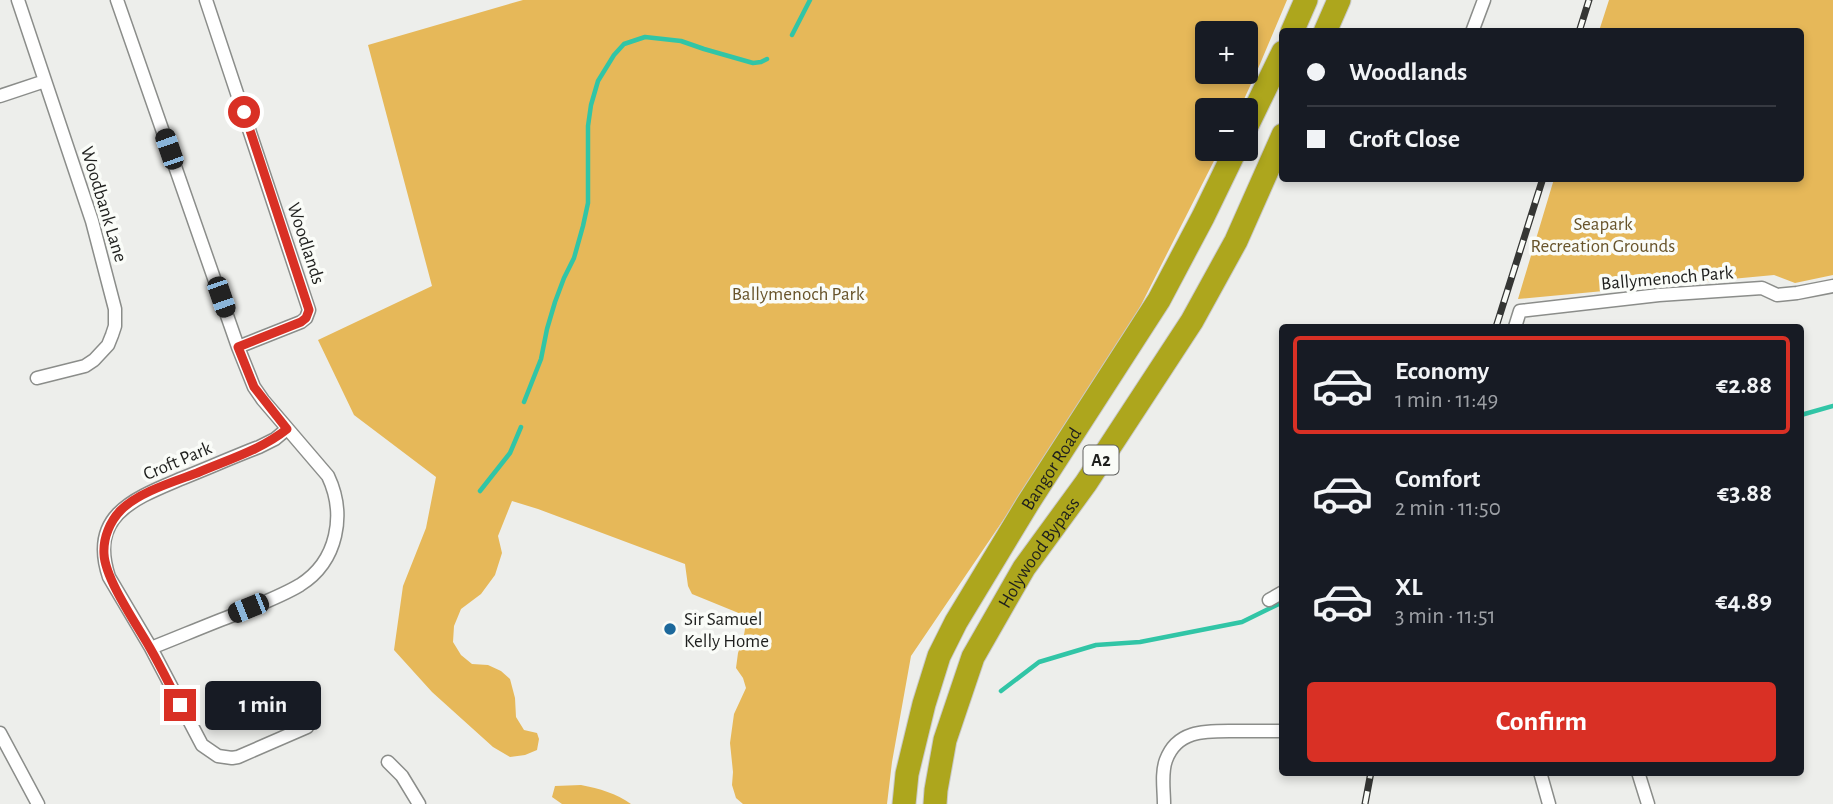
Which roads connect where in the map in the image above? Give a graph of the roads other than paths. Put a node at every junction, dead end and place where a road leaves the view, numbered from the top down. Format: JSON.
{"nodes":[{"id":1,"x":18,"y":0,"type":"edge"},
{"id":2,"x":117,"y":0,"type":"edge"},
{"id":3,"x":206,"y":0,"type":"edge"},
{"id":4,"x":1306,"y":0,"type":"edge"},
{"id":5,"x":1339,"y":0,"type":"edge"},
{"id":6,"x":1484,"y":0,"type":"edge"},
{"id":7,"x":1294,"y":28,"type":"edge"},
{"id":8,"x":1327,"y":28,"type":"edge"},
{"id":9,"x":1474,"y":28,"type":"edge"},
{"id":10,"x":1279,"y":60,"type":"edge"},
{"id":11,"x":45,"y":81,"type":"junction"},
{"id":12,"x":0,"y":96,"type":"edge"},
{"id":13,"x":1258,"y":103,"type":"edge"},
{"id":14,"x":1279,"y":144,"type":"edge"},
{"id":15,"x":1230,"y":161,"type":"edge"},
{"id":16,"x":1833,"y":286,"type":"edge"},
{"id":17,"x":1516,"y":324,"type":"edge"},
{"id":18,"x":238,"y":347,"type":"junction"},
{"id":19,"x":37,"y":378,"type":"dead end"},
{"id":20,"x":287,"y":429,"type":"junction"},
{"id":21,"x":1279,"y":594,"type":"edge"},
{"id":22,"x":1269,"y":600,"type":"dead end"},
{"id":23,"x":150,"y":649,"type":"junction"},
{"id":24,"x":924,"y":704,"type":"junction"},
{"id":25,"x":310,"y":712,"type":"dead end"},
{"id":26,"x":954,"y":712,"type":"junction"},
{"id":27,"x":1279,"y":731,"type":"edge"},
{"id":28,"x":0,"y":733,"type":"edge"},
{"id":29,"x":388,"y":762,"type":"dead end"},
{"id":30,"x":1541,"y":776,"type":"edge"},
{"id":31,"x":1639,"y":776,"type":"edge"},
{"id":32,"x":38,"y":804,"type":"edge"},
{"id":33,"x":419,"y":804,"type":"edge"},
{"id":34,"x":904,"y":804,"type":"edge"},
{"id":35,"x":935,"y":804,"type":"edge"},
{"id":36,"x":1164,"y":804,"type":"edge"},
{"id":37,"x":1549,"y":804,"type":"edge"},
{"id":38,"x":1648,"y":804,"type":"edge"}],
"edges":[{"from":1,"to":11,"type":"street","name":"Woodbank Lane"},
{"from":2,"to":18,"type":"street"},
{"from":3,"to":18,"type":"street","name":"Woodlands"},
{"from":4,"to":7,"type":"highway"},
{"from":5,"to":8,"type":"highway"},
{"from":6,"to":9,"type":"street"},
{"from":10,"to":13,"type":"highway"},
{"from":11,"to":12,"type":"street"},
{"from":11,"to":19,"type":"street","name":"Woodbank Lane"},
{"from":14,"to":26,"type":"highway","name":"Holywood Bypass","number":"A2"},
{"from":15,"to":24,"type":"highway","name":"Bangor Road","number":"A2"},
{"from":16,"to":17,"type":"street","name":"Ballymenoch Park"},
{"from":18,"to":20,"type":"street"},
{"from":20,"to":23,"type":"street","name":"Croft Park"},
{"from":20,"to":23,"type":"street"},
{"from":21,"to":22,"type":"street"},
{"from":23,"to":25,"type":"street","name":"Croft Park"},
{"from":24,"to":26,"type":"highway"},
{"from":24,"to":34,"type":"highway","name":"Bangor Road","number":"A2"},
{"from":26,"to":35,"type":"highway","name":"Holywood Bypass","number":"A2"},
{"from":27,"to":36,"type":"street"},
{"from":28,"to":32,"type":"street"},
{"from":29,"to":33,"type":"street"},
{"from":30,"to":37,"type":"street"},
{"from":31,"to":38,"type":"street"}]}
